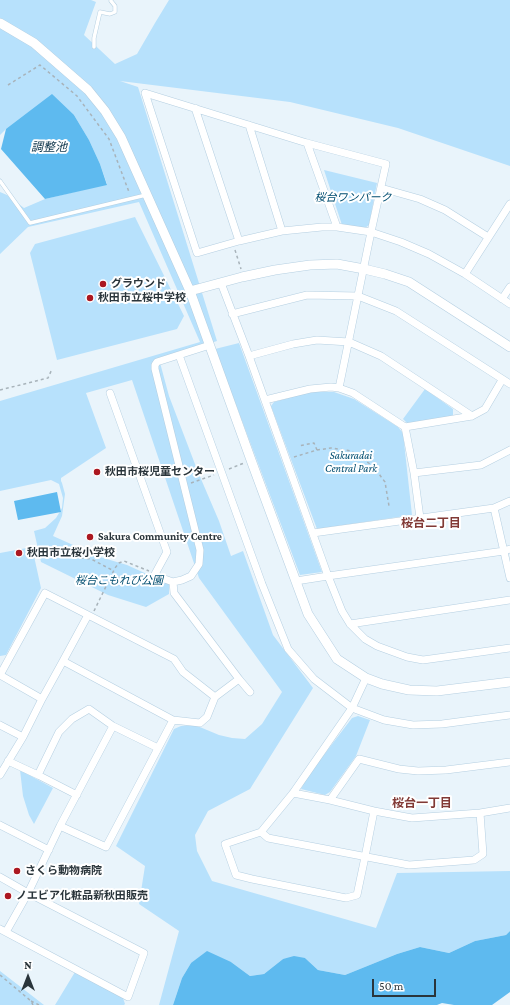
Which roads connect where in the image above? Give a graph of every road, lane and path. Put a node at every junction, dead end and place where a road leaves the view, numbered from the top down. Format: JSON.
{"nodes":[{"id":1,"x":110,"y":1,"type":"edge"},
{"id":2,"x":0,"y":23,"type":"edge"},
{"id":3,"x":94,"y":47,"type":"dead end"},
{"id":4,"x":8,"y":85,"type":"dead end"},
{"id":5,"x":195,"y":108,"type":"junction"},
{"id":6,"x":249,"y":125,"type":"junction"},
{"id":7,"x":307,"y":143,"type":"junction"},
{"id":8,"x":0,"y":181,"type":"edge"},
{"id":9,"x":381,"y":188,"type":"junction"},
{"id":10,"x":147,"y":195,"type":"junction"},
{"id":11,"x":132,"y":199,"type":"junction"},
{"id":12,"x":510,"y":204,"type":"edge"},
{"id":13,"x":337,"y":227,"type":"junction"},
{"id":14,"x":282,"y":231,"type":"junction"},
{"id":15,"x":371,"y":232,"type":"junction"},
{"id":16,"x":488,"y":237,"type":"junction"},
{"id":17,"x":236,"y":242,"type":"junction"},
{"id":18,"x":364,"y":269,"type":"junction"},
{"id":19,"x":465,"y":274,"type":"junction"},
{"id":20,"x":242,"y":277,"type":"junction"},
{"id":21,"x":221,"y":283,"type":"junction"},
{"id":22,"x":510,"y":287,"type":"edge"},
{"id":23,"x":190,"y":291,"type":"junction"},
{"id":24,"x":358,"y":296,"type":"junction"},
{"id":25,"x":502,"y":299,"type":"junction"},
{"id":26,"x":510,"y":304,"type":"edge"},
{"id":27,"x":232,"y":314,"type":"junction"},
{"id":28,"x":349,"y":342,"type":"junction"},
{"id":29,"x":210,"y":345,"type":"junction"},
{"id":30,"x":510,"y":347,"type":"edge"},
{"id":31,"x":178,"y":355,"type":"junction"},
{"id":32,"x":249,"y":356,"type":"junction"},
{"id":33,"x":52,"y":369,"type":"dead end"},
{"id":34,"x":502,"y":380,"type":"junction"},
{"id":35,"x":510,"y":384,"type":"edge"},
{"id":36,"x":339,"y":388,"type":"junction"},
{"id":37,"x":0,"y":390,"type":"edge"},
{"id":38,"x":110,"y":393,"type":"dead end"},
{"id":39,"x":265,"y":400,"type":"junction"},
{"id":40,"x":472,"y":416,"type":"junction"},
{"id":41,"x":405,"y":427,"type":"junction"},
{"id":42,"x":298,"y":446,"type":"dead end"},
{"id":43,"x":317,"y":450,"type":"junction"},
{"id":44,"x":510,"y":450,"type":"edge"},
{"id":45,"x":286,"y":459,"type":"junction"},
{"id":46,"x":251,"y":460,"type":"junction"},
{"id":47,"x":221,"y":472,"type":"junction"},
{"id":48,"x":414,"y":474,"type":"junction"},
{"id":49,"x":184,"y":486,"type":"junction"},
{"id":50,"x":510,"y":501,"type":"edge"},
{"id":51,"x":389,"y":506,"type":"dead end"},
{"id":52,"x":494,"y":508,"type":"junction"},
{"id":53,"x":420,"y":518,"type":"junction"},
{"id":54,"x":313,"y":533,"type":"junction"},
{"id":55,"x":507,"y":550,"type":"edge"},
{"id":56,"x":64,"y":552,"type":"dead end"},
{"id":57,"x":114,"y":571,"type":"junction"},
{"id":58,"x":153,"y":575,"type":"junction"},
{"id":59,"x":112,"y":576,"type":"junction"},
{"id":60,"x":328,"y":576,"type":"junction"},
{"id":61,"x":510,"y":578,"type":"edge"},
{"id":62,"x":173,"y":582,"type":"junction"},
{"id":63,"x":296,"y":582,"type":"junction"},
{"id":64,"x":510,"y":600,"type":"edge"},
{"id":65,"x":90,"y":615,"type":"junction"},
{"id":66,"x":350,"y":624,"type":"junction"},
{"id":67,"x":510,"y":648,"type":"edge"},
{"id":68,"x":63,"y":661,"type":"junction"},
{"id":69,"x":0,"y":675,"type":"edge"},
{"id":70,"x":366,"y":678,"type":"junction"},
{"id":71,"x":239,"y":679,"type":"junction"},
{"id":72,"x":510,"y":682,"type":"edge"},
{"id":73,"x":250,"y":692,"type":"dead end"},
{"id":74,"x":216,"y":697,"type":"junction"},
{"id":75,"x":42,"y":699,"type":"junction"},
{"id":76,"x":352,"y":708,"type":"junction"},
{"id":77,"x":510,"y":715,"type":"edge"},
{"id":78,"x":173,"y":720,"type":"junction"},
{"id":79,"x":0,"y":725,"type":"edge"},
{"id":80,"x":114,"y":726,"type":"junction"},
{"id":81,"x":23,"y":737,"type":"junction"},
{"id":82,"x":158,"y":748,"type":"junction"},
{"id":83,"x":8,"y":761,"type":"junction"},
{"id":84,"x":510,"y":762,"type":"edge"},
{"id":85,"x":0,"y":774,"type":"edge"},
{"id":86,"x":38,"y":775,"type":"junction"},
{"id":87,"x":293,"y":793,"type":"junction"},
{"id":88,"x":77,"y":794,"type":"junction"},
{"id":89,"x":330,"y":800,"type":"junction"},
{"id":90,"x":510,"y":808,"type":"edge"},
{"id":91,"x":374,"y":811,"type":"junction"},
{"id":92,"x":480,"y":813,"type":"junction"},
{"id":93,"x":0,"y":825,"type":"edge"},
{"id":94,"x":60,"y":826,"type":"junction"},
{"id":95,"x":261,"y":832,"type":"junction"},
{"id":96,"x":49,"y":850,"type":"junction"},
{"id":97,"x":366,"y":857,"type":"junction"},
{"id":98,"x":0,"y":877,"type":"edge"},
{"id":99,"x":28,"y":893,"type":"junction"},
{"id":100,"x":3,"y":930,"type":"edge"},
{"id":101,"x":0,"y":975,"type":"edge"},
{"id":102,"x":31,"y":1000,"type":"junction"},
{"id":103,"x":33,"y":1005,"type":"edge"},
{"id":104,"x":39,"y":1005,"type":"edge"}],
"edges":[{"from":1,"to":3,"type":"lane"},
{"from":2,"to":10,"type":"street"},
{"from":4,"to":11,"type":"path"},
{"from":5,"to":6,"type":"street"},
{"from":5,"to":17,"type":"street"},
{"from":5,"to":17,"type":"street"},
{"from":6,"to":7,"type":"street"},
{"from":6,"to":14,"type":"street"},
{"from":7,"to":9,"type":"street"},
{"from":7,"to":13,"type":"street"},
{"from":8,"to":11,"type":"lane"},
{"from":9,"to":15,"type":"street"},
{"from":9,"to":16,"type":"street"},
{"from":10,"to":11,"type":"lane"},
{"from":10,"to":23,"type":"street"},
{"from":12,"to":16,"type":"street"},
{"from":13,"to":14,"type":"street"},
{"from":13,"to":15,"type":"street"},
{"from":14,"to":17,"type":"street"},
{"from":15,"to":18,"type":"street"},
{"from":15,"to":19,"type":"street"},
{"from":16,"to":19,"type":"street"},
{"from":17,"to":20,"type":"path"},
{"from":18,"to":20,"type":"street"},
{"from":18,"to":24,"type":"street"},
{"from":18,"to":30,"type":"street"},
{"from":19,"to":25,"type":"street"},
{"from":20,"to":21,"type":"street"},
{"from":21,"to":23,"type":"street"},
{"from":21,"to":27,"type":"street"},
{"from":22,"to":25,"type":"street"},
{"from":23,"to":29,"type":"street"},
{"from":24,"to":27,"type":"street"},
{"from":24,"to":28,"type":"street"},
{"from":24,"to":34,"type":"street"},
{"from":25,"to":26,"type":"street"},
{"from":27,"to":32,"type":"street"},
{"from":28,"to":32,"type":"street"},
{"from":28,"to":36,"type":"street"},
{"from":28,"to":40,"type":"street"},
{"from":29,"to":31,"type":"street"},
{"from":29,"to":46,"type":"street"},
{"from":31,"to":47,"type":"street"},
{"from":31,"to":49,"type":"street"},
{"from":32,"to":39,"type":"street"},
{"from":33,"to":37,"type":"path"},
{"from":34,"to":35,"type":"street"},
{"from":34,"to":40,"type":"street"},
{"from":36,"to":39,"type":"street"},
{"from":36,"to":41,"type":"street"},
{"from":38,"to":58,"type":"street"},
{"from":39,"to":45,"type":"street"},
{"from":40,"to":41,"type":"street"},
{"from":41,"to":48,"type":"street"},
{"from":42,"to":43,"type":"path"},
{"from":43,"to":45,"type":"path"},
{"from":43,"to":51,"type":"path"},
{"from":44,"to":48,"type":"street"},
{"from":45,"to":54,"type":"street"},
{"from":46,"to":47,"type":"path"},
{"from":46,"to":63,"type":"street"},
{"from":47,"to":49,"type":"path"},
{"from":47,"to":76,"type":"street"},
{"from":48,"to":53,"type":"street"},
{"from":49,"to":62,"type":"street"},
{"from":50,"to":52,"type":"street"},
{"from":52,"to":53,"type":"street"},
{"from":52,"to":55,"type":"street"},
{"from":53,"to":54,"type":"street"},
{"from":54,"to":60,"type":"street"},
{"from":55,"to":60,"type":"street"},
{"from":55,"to":61,"type":"street"},
{"from":56,"to":57,"type":"path"},
{"from":57,"to":58,"type":"path"},
{"from":57,"to":59,"type":"path"},
{"from":58,"to":59,"type":"path"},
{"from":58,"to":62,"type":"street"},
{"from":59,"to":65,"type":"path"},
{"from":60,"to":63,"type":"street"},
{"from":60,"to":66,"type":"street"},
{"from":62,"to":71,"type":"street"},
{"from":63,"to":70,"type":"street"},
{"from":64,"to":66,"type":"street"},
{"from":65,"to":68,"type":"street"},
{"from":65,"to":69,"type":"street"},
{"from":65,"to":74,"type":"street"},
{"from":66,"to":67,"type":"street"},
{"from":68,"to":75,"type":"street"},
{"from":68,"to":78,"type":"street"},
{"from":69,"to":75,"type":"street"},
{"from":70,"to":72,"type":"street"},
{"from":70,"to":76,"type":"street"},
{"from":71,"to":73,"type":"street"},
{"from":71,"to":74,"type":"street"},
{"from":74,"to":78,"type":"street"},
{"from":75,"to":81,"type":"street"},
{"from":76,"to":77,"type":"street"},
{"from":76,"to":87,"type":"street"},
{"from":78,"to":82,"type":"street"},
{"from":79,"to":81,"type":"street"},
{"from":80,"to":82,"type":"street"},
{"from":80,"to":86,"type":"street"},
{"from":80,"to":88,"type":"street"},
{"from":81,"to":83,"type":"street"},
{"from":82,"to":94,"type":"street"},
{"from":83,"to":85,"type":"street"},
{"from":83,"to":86,"type":"street"},
{"from":84,"to":89,"type":"street"},
{"from":86,"to":88,"type":"street"},
{"from":87,"to":89,"type":"street"},
{"from":87,"to":95,"type":"street"},
{"from":88,"to":94,"type":"street"},
{"from":89,"to":91,"type":"street"},
{"from":90,"to":92,"type":"street"},
{"from":91,"to":92,"type":"street"},
{"from":91,"to":97,"type":"street"},
{"from":92,"to":97,"type":"street"},
{"from":93,"to":96,"type":"street"},
{"from":94,"to":96,"type":"street"},
{"from":95,"to":97,"type":"street"},
{"from":95,"to":97,"type":"street"},
{"from":96,"to":99,"type":"street"},
{"from":98,"to":99,"type":"street"},
{"from":99,"to":100,"type":"street"},
{"from":99,"to":100,"type":"street"},
{"from":101,"to":102,"type":"path"},
{"from":102,"to":103,"type":"path"},
{"from":102,"to":104,"type":"path"}]}
